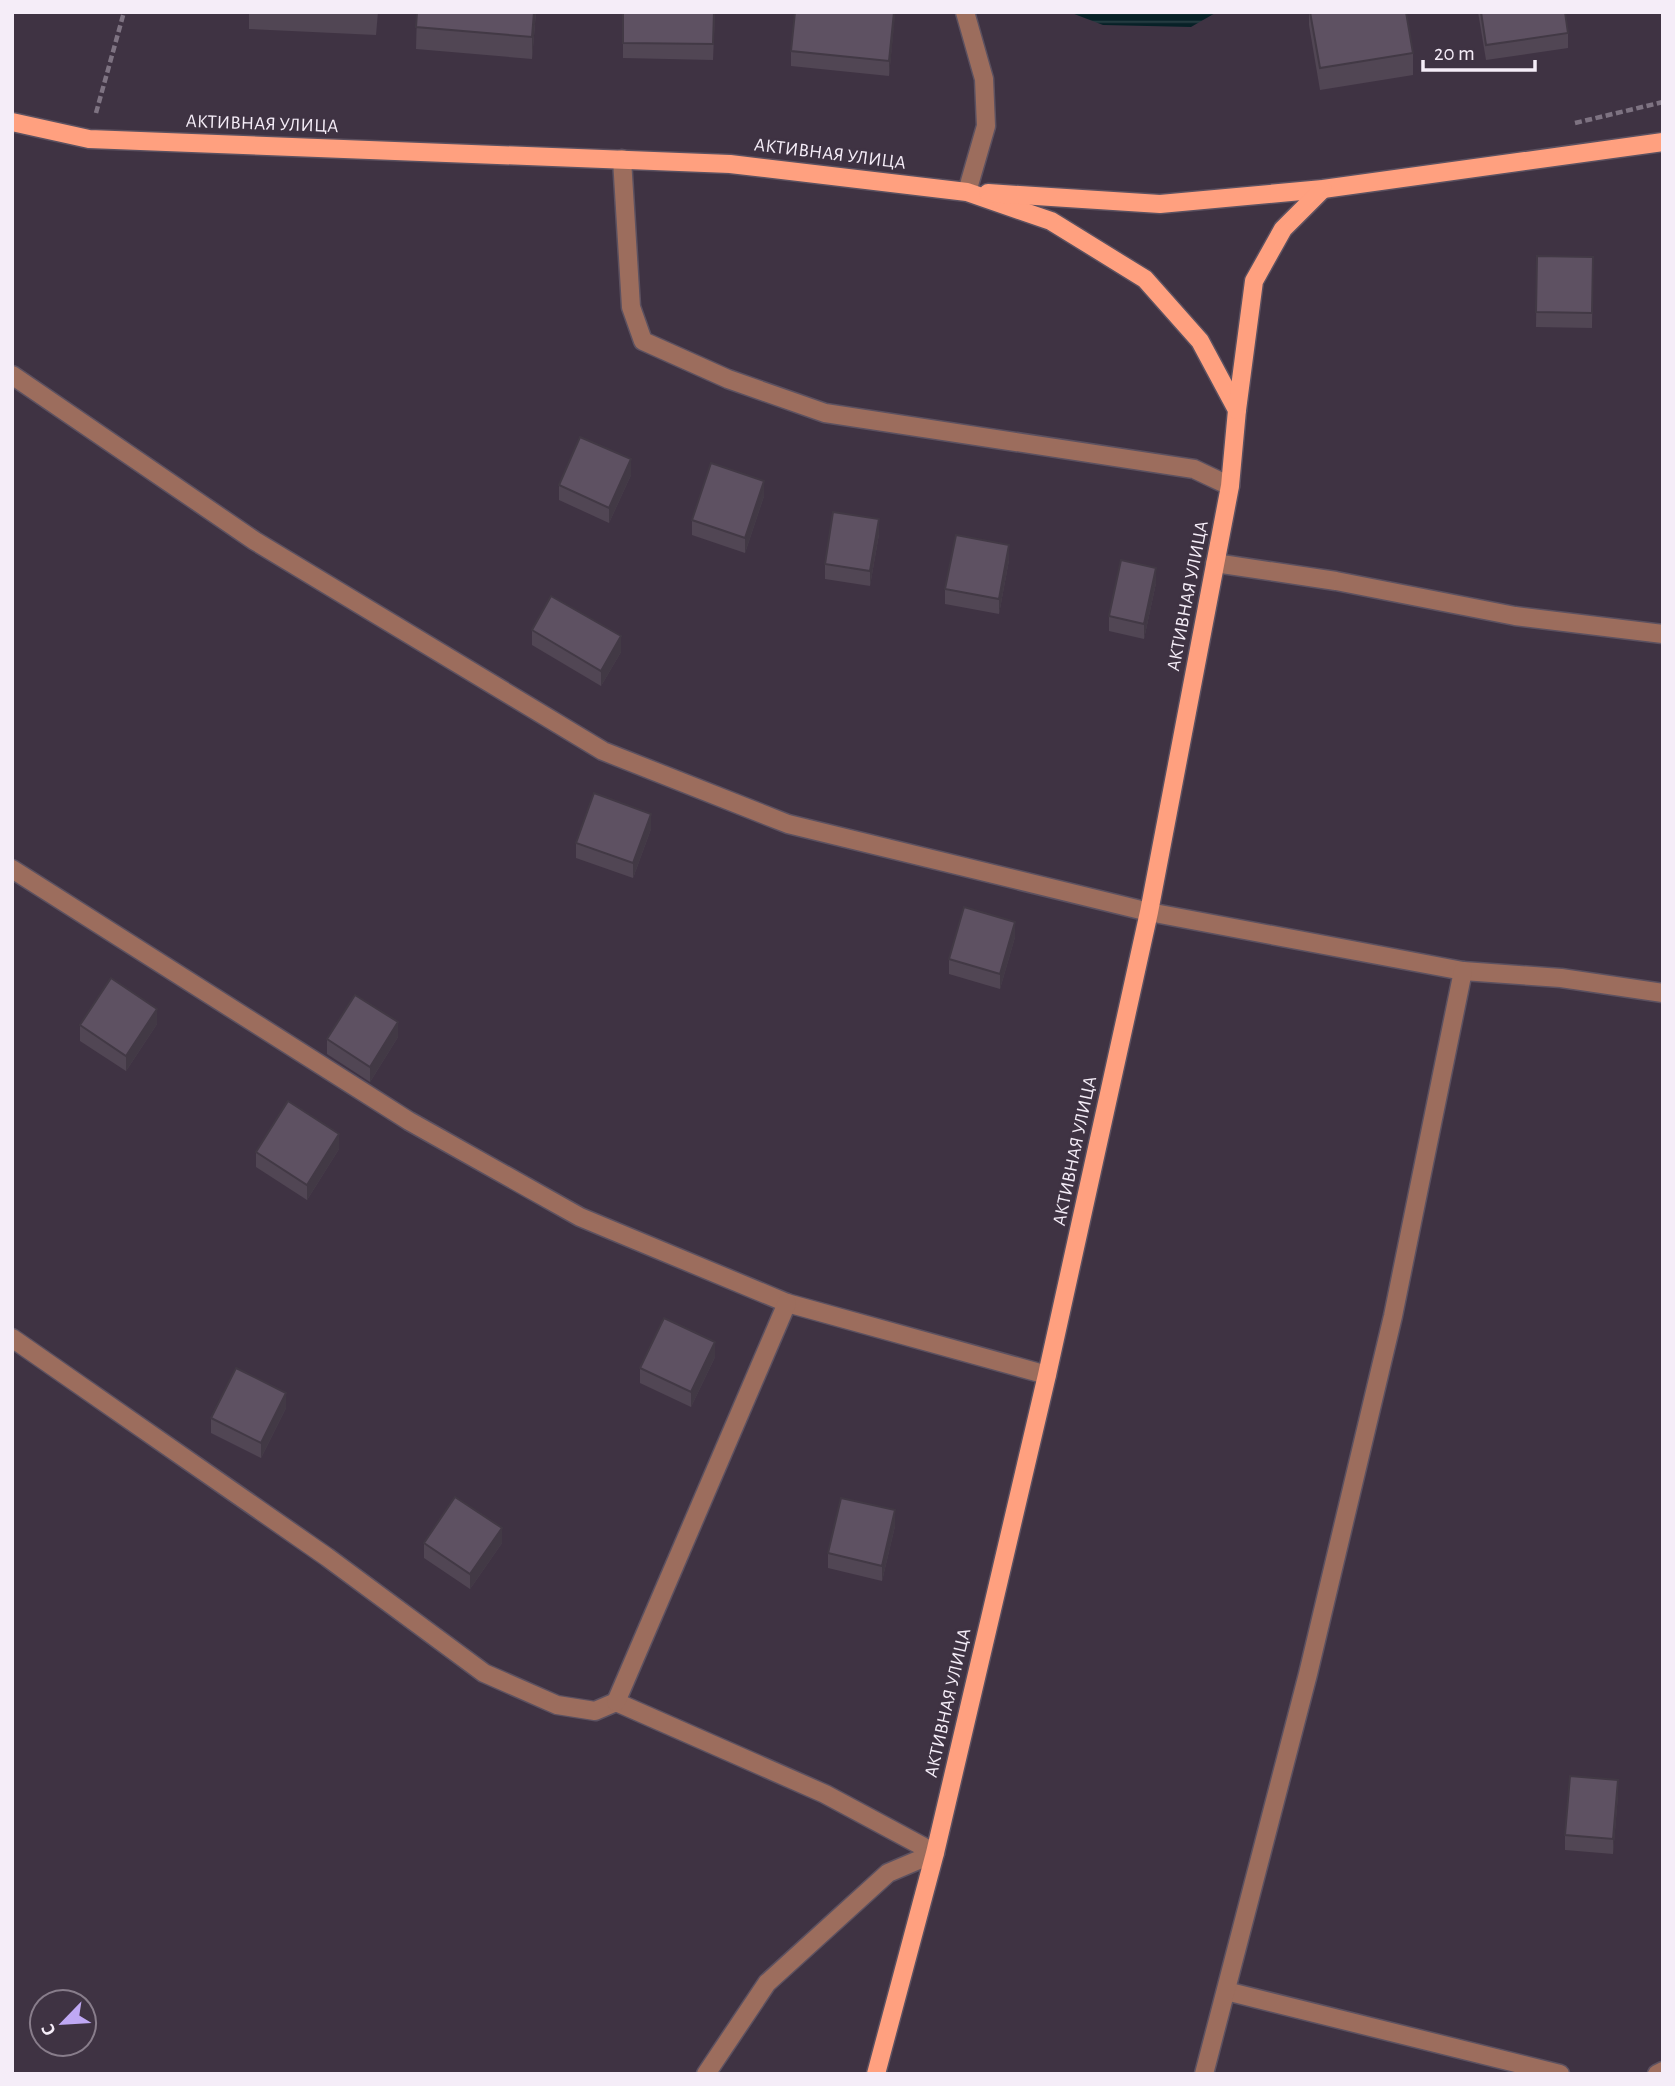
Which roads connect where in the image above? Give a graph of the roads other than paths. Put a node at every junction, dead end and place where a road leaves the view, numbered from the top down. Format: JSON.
{"nodes":[{"id":1,"x":965,"y":12,"type":"edge"},
{"id":2,"x":12,"y":122,"type":"edge"},
{"id":3,"x":1663,"y":142,"type":"edge"},
{"id":4,"x":622,"y":159,"type":"junction"},
{"id":5,"x":1323,"y":189,"type":"junction"},
{"id":6,"x":967,"y":192,"type":"junction"},
{"id":7,"x":12,"y":376,"type":"edge"},
{"id":8,"x":1237,"y":410,"type":"junction"},
{"id":9,"x":1230,"y":486,"type":"junction"},
{"id":10,"x":1215,"y":563,"type":"junction"},
{"id":11,"x":1663,"y":634,"type":"edge"},
{"id":12,"x":12,"y":869,"type":"edge"},
{"id":13,"x":1149,"y":912,"type":"junction"},
{"id":14,"x":1463,"y":971,"type":"junction"},
{"id":15,"x":1663,"y":993,"type":"edge"},
{"id":16,"x":787,"y":1303,"type":"junction"},
{"id":17,"x":12,"y":1338,"type":"edge"},
{"id":18,"x":1047,"y":1375,"type":"junction"},
{"id":19,"x":616,"y":1702,"type":"junction"},
{"id":20,"x":935,"y":1853,"type":"junction"},
{"id":21,"x":1226,"y":1991,"type":"junction"},
{"id":22,"x":1663,"y":2071,"type":"edge"},
{"id":23,"x":706,"y":2074,"type":"edge"},
{"id":24,"x":877,"y":2074,"type":"edge"},
{"id":25,"x":1204,"y":2074,"type":"edge"},
{"id":26,"x":1560,"y":2074,"type":"edge"},
{"id":27,"x":1657,"y":2074,"type":"edge"}],
"edges":[{"from":1,"to":6,"type":"street"},
{"from":2,"to":4,"type":"main road","name":"АКТИВНАЯ УЛИЦА"},
{"from":3,"to":5,"type":"main road"},
{"from":4,"to":6,"type":"main road","name":"АКТИВНАЯ УЛИЦА"},
{"from":4,"to":9,"type":"street"},
{"from":5,"to":6,"type":"main road"},
{"from":5,"to":8,"type":"main road"},
{"from":6,"to":8,"type":"main road","name":"АКТИВНАЯ УЛИЦА"},
{"from":7,"to":13,"type":"street"},
{"from":8,"to":9,"type":"main road","name":"АКТИВНАЯ УЛИЦА"},
{"from":9,"to":10,"type":"main road","name":"АКТИВНАЯ УЛИЦА"},
{"from":10,"to":11,"type":"street"},
{"from":10,"to":13,"type":"main road","name":"АКТИВНАЯ УЛИЦА"},
{"from":12,"to":16,"type":"street"},
{"from":13,"to":14,"type":"street"},
{"from":13,"to":18,"type":"main road","name":"АКТИВНАЯ УЛИЦА"},
{"from":14,"to":15,"type":"street"},
{"from":14,"to":21,"type":"street"},
{"from":16,"to":18,"type":"street"},
{"from":16,"to":19,"type":"street"},
{"from":17,"to":19,"type":"street"},
{"from":18,"to":20,"type":"main road","name":"АКТИВНАЯ УЛИЦА"},
{"from":19,"to":20,"type":"street"},
{"from":20,"to":23,"type":"street"},
{"from":20,"to":24,"type":"main road","name":"АКТИВНАЯ УЛИЦА"},
{"from":21,"to":25,"type":"street"},
{"from":21,"to":26,"type":"street"},
{"from":22,"to":27,"type":"street"}]}
